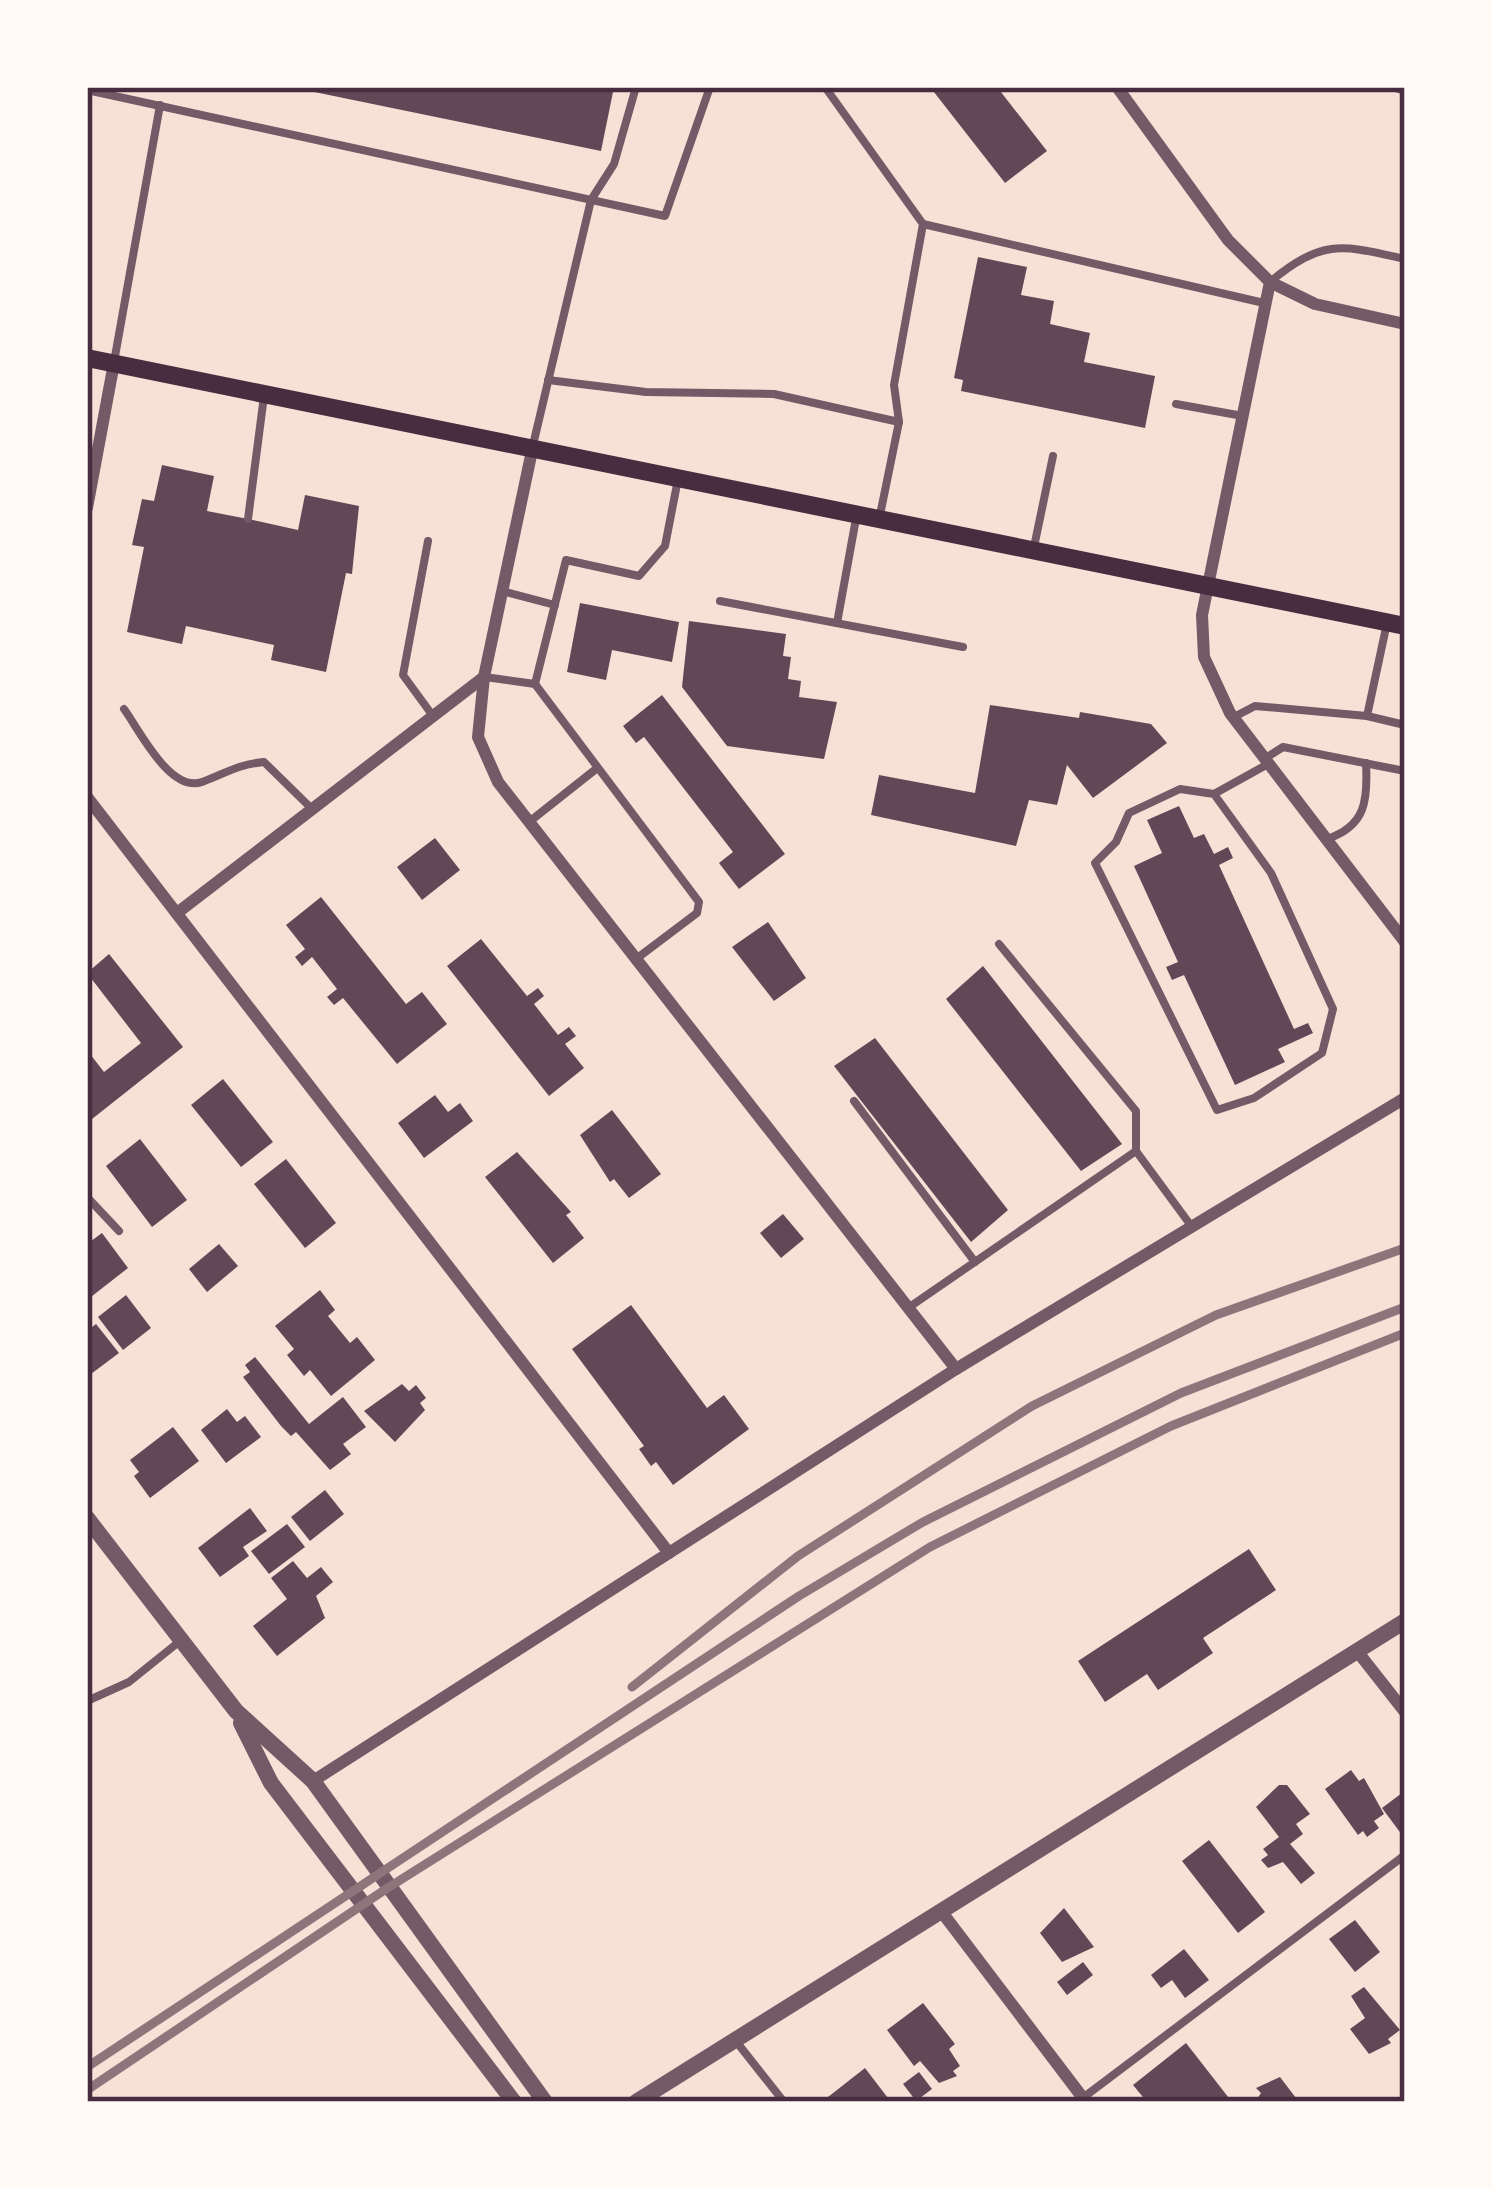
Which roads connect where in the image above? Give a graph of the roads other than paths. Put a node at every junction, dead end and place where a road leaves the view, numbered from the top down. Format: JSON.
{"nodes":[{"id":1,"x":636,"y":87,"type":"edge"},
{"id":2,"x":710,"y":87,"type":"edge"},
{"id":3,"x":825,"y":87,"type":"edge"},
{"id":4,"x":1138,"y":87,"type":"edge"},
{"id":5,"x":1392,"y":87,"type":"edge"},
{"id":6,"x":87,"y":90,"type":"edge"},
{"id":7,"x":1121,"y":92,"type":"edge"},
{"id":8,"x":1405,"y":92,"type":"edge"},
{"id":9,"x":160,"y":106,"type":"junction"},
{"id":10,"x":591,"y":200,"type":"junction"},
{"id":11,"x":923,"y":224,"type":"junction"},
{"id":12,"x":1405,"y":259,"type":"edge"},
{"id":13,"x":1270,"y":282,"type":"junction"},
{"id":14,"x":1266,"y":304,"type":"junction"},
{"id":15,"x":1405,"y":324,"type":"edge"},
{"id":16,"x":87,"y":358,"type":"edge"},
{"id":17,"x":114,"y":363,"type":"junction"},
{"id":18,"x":548,"y":380,"type":"junction"},
{"id":19,"x":264,"y":393,"type":"junction"},
{"id":20,"x":1175,"y":404,"type":"dead end"},
{"id":21,"x":1243,"y":416,"type":"junction"},
{"id":22,"x":899,"y":422,"type":"junction"},
{"id":23,"x":533,"y":446,"type":"junction"},
{"id":24,"x":1053,"y":456,"type":"dead end"},
{"id":25,"x":679,"y":476,"type":"junction"},
{"id":26,"x":87,"y":508,"type":"edge"},
{"id":27,"x":858,"y":512,"type":"junction"},
{"id":28,"x":880,"y":517,"type":"junction"},
{"id":29,"x":248,"y":520,"type":"dead end"},
{"id":30,"x":428,"y":541,"type":"dead end"},
{"id":31,"x":1034,"y":547,"type":"junction"},
{"id":32,"x":1209,"y":583,"type":"junction"},
{"id":33,"x":502,"y":591,"type":"junction"},
{"id":34,"x":720,"y":601,"type":"dead end"},
{"id":35,"x":555,"y":605,"type":"junction"},
{"id":36,"x":837,"y":623,"type":"junction"},
{"id":37,"x":1396,"y":624,"type":"edge"},
{"id":38,"x":963,"y":647,"type":"dead end"},
{"id":39,"x":484,"y":677,"type":"junction"},
{"id":40,"x":535,"y":684,"type":"junction"},
{"id":41,"x":124,"y":709,"type":"dead end"},
{"id":42,"x":434,"y":716,"type":"junction"},
{"id":43,"x":1367,"y":716,"type":"junction"},
{"id":44,"x":1233,"y":717,"type":"junction"},
{"id":45,"x":1405,"y":725,"type":"edge"},
{"id":46,"x":1266,"y":762,"type":"junction"},
{"id":47,"x":1366,"y":763,"type":"junction"},
{"id":48,"x":596,"y":769,"type":"junction"},
{"id":49,"x":1405,"y":771,"type":"edge"},
{"id":50,"x":1214,"y":794,"type":"junction"},
{"id":51,"x":87,"y":796,"type":"edge"},
{"id":52,"x":312,"y":809,"type":"junction"},
{"id":53,"x":527,"y":823,"type":"junction"},
{"id":54,"x":1326,"y":840,"type":"junction"},
{"id":55,"x":177,"y":913,"type":"junction"},
{"id":56,"x":1405,"y":942,"type":"edge"},
{"id":57,"x":999,"y":944,"type":"dead end"},
{"id":58,"x":634,"y":959,"type":"junction"},
{"id":59,"x":1405,"y":1098,"type":"edge"},
{"id":60,"x":854,"y":1101,"type":"dead end"},
{"id":61,"x":1136,"y":1151,"type":"junction"},
{"id":62,"x":87,"y":1198,"type":"edge"},
{"id":63,"x":1193,"y":1228,"type":"junction"},
{"id":64,"x":119,"y":1232,"type":"dead end"},
{"id":65,"x":975,"y":1262,"type":"junction"},
{"id":66,"x":908,"y":1307,"type":"junction"},
{"id":67,"x":956,"y":1369,"type":"junction"},
{"id":68,"x":87,"y":1518,"type":"edge"},
{"id":69,"x":669,"y":1553,"type":"junction"},
{"id":70,"x":1405,"y":1621,"type":"edge"},
{"id":71,"x":181,"y":1640,"type":"junction"},
{"id":72,"x":1357,"y":1652,"type":"junction"},
{"id":73,"x":87,"y":1701,"type":"edge"},
{"id":74,"x":236,"y":1711,"type":"junction"},
{"id":75,"x":1405,"y":1712,"type":"edge"},
{"id":76,"x":313,"y":1781,"type":"junction"},
{"id":77,"x":1405,"y":1855,"type":"edge"},
{"id":78,"x":941,"y":1911,"type":"junction"},
{"id":79,"x":734,"y":2039,"type":"junction"},
{"id":80,"x":1084,"y":2100,"type":"edge"},
{"id":81,"x":514,"y":2102,"type":"edge"},
{"id":82,"x":545,"y":2102,"type":"edge"},
{"id":83,"x":636,"y":2102,"type":"edge"},
{"id":84,"x":784,"y":2102,"type":"edge"}],
"edges":[{"from":1,"to":10,"type":"lane"},
{"from":2,"to":10,"type":"lane"},
{"from":3,"to":11,"type":"lane"},
{"from":4,"to":7,"type":"lane"},
{"from":5,"to":8,"type":"lane"},
{"from":6,"to":9,"type":"lane"},
{"from":7,"to":13,"type":"street"},
{"from":9,"to":10,"type":"lane"},
{"from":9,"to":17,"type":"lane"},
{"from":10,"to":18,"type":"lane"},
{"from":11,"to":14,"type":"lane"},
{"from":11,"to":22,"type":"lane"},
{"from":12,"to":13,"type":"lane"},
{"from":13,"to":14,"type":"street"},
{"from":13,"to":15,"type":"street"},
{"from":14,"to":21,"type":"street"},
{"from":16,"to":17,"type":"main road"},
{"from":17,"to":19,"type":"main road"},
{"from":17,"to":26,"type":"street"},
{"from":18,"to":22,"type":"lane"},
{"from":18,"to":23,"type":"lane"},
{"from":19,"to":23,"type":"main road"},
{"from":19,"to":29,"type":"lane"},
{"from":20,"to":21,"type":"lane"},
{"from":21,"to":32,"type":"street"},
{"from":22,"to":28,"type":"lane"},
{"from":23,"to":25,"type":"main road"},
{"from":23,"to":33,"type":"street"},
{"from":24,"to":31,"type":"lane"},
{"from":25,"to":27,"type":"main road"},
{"from":25,"to":35,"type":"lane"},
{"from":27,"to":28,"type":"main road"},
{"from":27,"to":36,"type":"lane"},
{"from":28,"to":31,"type":"main road"},
{"from":30,"to":42,"type":"lane"},
{"from":31,"to":32,"type":"main road"},
{"from":32,"to":37,"type":"main road"},
{"from":32,"to":44,"type":"street"},
{"from":33,"to":35,"type":"lane"},
{"from":33,"to":39,"type":"street"},
{"from":34,"to":36,"type":"lane"},
{"from":35,"to":40,"type":"lane"},
{"from":36,"to":38,"type":"lane"},
{"from":37,"to":43,"type":"lane"},
{"from":39,"to":40,"type":"lane"},
{"from":39,"to":42,"type":"street"},
{"from":39,"to":53,"type":"street"},
{"from":40,"to":48,"type":"lane"},
{"from":41,"to":52,"type":"lane"},
{"from":42,"to":52,"type":"street"},
{"from":43,"to":44,"type":"lane"},
{"from":43,"to":45,"type":"lane"},
{"from":44,"to":46,"type":"street"},
{"from":46,"to":47,"type":"lane"},
{"from":46,"to":50,"type":"lane"},
{"from":46,"to":54,"type":"street"},
{"from":47,"to":49,"type":"lane"},
{"from":47,"to":54,"type":"lane"},
{"from":48,"to":53,"type":"lane"},
{"from":48,"to":58,"type":"lane"},
{"from":50,"to":50,"type":"lane"},
{"from":51,"to":55,"type":"street"},
{"from":52,"to":55,"type":"street"},
{"from":53,"to":58,"type":"street"},
{"from":54,"to":56,"type":"street"},
{"from":55,"to":69,"type":"street"},
{"from":57,"to":61,"type":"lane"},
{"from":58,"to":66,"type":"street"},
{"from":59,"to":63,"type":"street"},
{"from":60,"to":65,"type":"lane"},
{"from":61,"to":63,"type":"lane"},
{"from":61,"to":65,"type":"lane"},
{"from":62,"to":64,"type":"lane"},
{"from":63,"to":67,"type":"street"},
{"from":65,"to":66,"type":"lane"},
{"from":66,"to":67,"type":"street"},
{"from":67,"to":69,"type":"street"},
{"from":68,"to":71,"type":"street"},
{"from":69,"to":76,"type":"street"},
{"from":70,"to":72,"type":"street"},
{"from":71,"to":73,"type":"lane"},
{"from":71,"to":74,"type":"street"},
{"from":72,"to":75,"type":"street"},
{"from":72,"to":78,"type":"street"},
{"from":74,"to":76,"type":"street"},
{"from":74,"to":81,"type":"street"},
{"from":76,"to":82,"type":"street"},
{"from":77,"to":80,"type":"lane"},
{"from":78,"to":79,"type":"street"},
{"from":78,"to":80,"type":"street"},
{"from":79,"to":83,"type":"street"},
{"from":79,"to":84,"type":"lane"}]}
